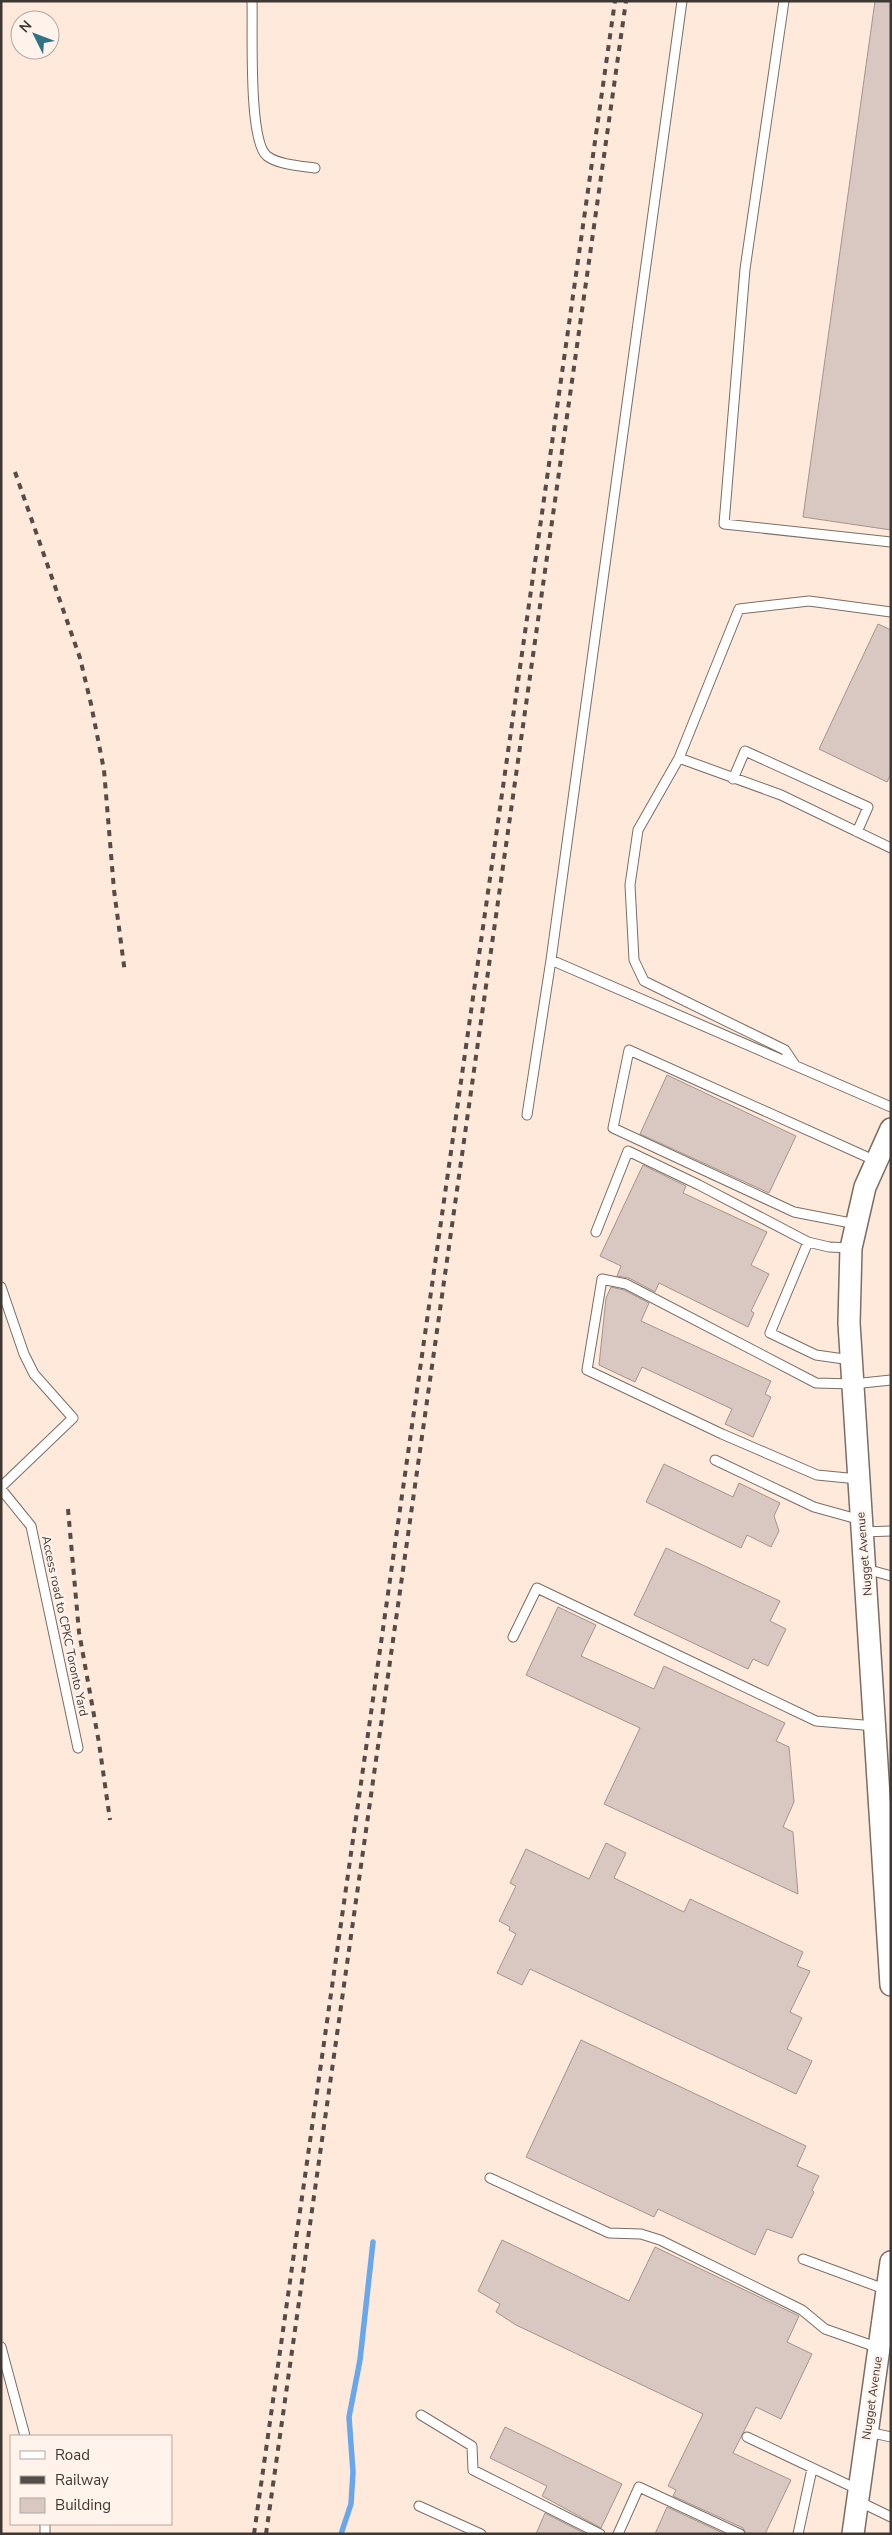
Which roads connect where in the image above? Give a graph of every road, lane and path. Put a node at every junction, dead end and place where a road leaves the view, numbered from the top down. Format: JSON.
{"nodes":[{"id":1,"x":252,"y":1,"type":"edge"},
{"id":2,"x":682,"y":1,"type":"edge"},
{"id":3,"x":784,"y":1,"type":"edge"},
{"id":4,"x":315,"y":168,"type":"dead end"},
{"id":5,"x":891,"y":542,"type":"edge"},
{"id":6,"x":891,"y":612,"type":"edge"},
{"id":7,"x":679,"y":758,"type":"junction"},
{"id":8,"x":733,"y":779,"type":"junction"},
{"id":9,"x":857,"y":832,"type":"junction"},
{"id":10,"x":891,"y":848,"type":"edge"},
{"id":11,"x":550,"y":960,"type":"junction"},
{"id":12,"x":795,"y":1065,"type":"junction"},
{"id":13,"x":891,"y":1107,"type":"edge"},
{"id":14,"x":527,"y":1114,"type":"dead end"},
{"id":15,"x":891,"y":1128,"type":"edge"},
{"id":16,"x":877,"y":1161,"type":"junction"},
{"id":17,"x":856,"y":1224,"type":"junction"},
{"id":18,"x":596,"y":1232,"type":"dead end"},
{"id":19,"x":808,"y":1242,"type":"junction"},
{"id":20,"x":851,"y":1248,"type":"junction"},
{"id":21,"x":1,"y":1287,"type":"edge"},
{"id":22,"x":852,"y":1360,"type":"junction"},
{"id":23,"x":891,"y":1380,"type":"edge"},
{"id":24,"x":853,"y":1384,"type":"junction"},
{"id":25,"x":715,"y":1460,"type":"dead end"},
{"id":26,"x":858,"y":1479,"type":"junction"},
{"id":27,"x":1,"y":1488,"type":"edge"},
{"id":28,"x":861,"y":1526,"type":"junction"},
{"id":29,"x":891,"y":1531,"type":"edge"},
{"id":30,"x":866,"y":1569,"type":"junction"},
{"id":31,"x":891,"y":1576,"type":"edge"},
{"id":32,"x":513,"y":1637,"type":"dead end"},
{"id":33,"x":875,"y":1726,"type":"junction"},
{"id":34,"x":78,"y":1748,"type":"dead end"},
{"id":35,"x":887,"y":1844,"type":"edge"},
{"id":36,"x":889,"y":1936,"type":"edge"},
{"id":37,"x":891,"y":1985,"type":"edge"},
{"id":38,"x":490,"y":2178,"type":"dead end"},
{"id":39,"x":803,"y":2259,"type":"dead end"},
{"id":40,"x":891,"y":2262,"type":"edge"},
{"id":41,"x":887,"y":2290,"type":"junction"},
{"id":42,"x":887,"y":2320,"type":"edge"},
{"id":43,"x":1,"y":2347,"type":"edge"},
{"id":44,"x":880,"y":2358,"type":"junction"},
{"id":45,"x":421,"y":2415,"type":"dead end"},
{"id":46,"x":867,"y":2432,"type":"junction"},
{"id":47,"x":24,"y":2435,"type":"edge"},
{"id":48,"x":747,"y":2437,"type":"dead end"},
{"id":49,"x":891,"y":2437,"type":"edge"},
{"id":50,"x":812,"y":2469,"type":"junction"},
{"id":51,"x":859,"y":2495,"type":"junction"},
{"id":52,"x":419,"y":2506,"type":"dead end"},
{"id":53,"x":891,"y":2517,"type":"edge"},
{"id":54,"x":481,"y":2534,"type":"edge"},
{"id":55,"x":600,"y":2534,"type":"edge"},
{"id":56,"x":618,"y":2534,"type":"edge"},
{"id":57,"x":740,"y":2534,"type":"edge"},
{"id":58,"x":798,"y":2534,"type":"edge"},
{"id":59,"x":853,"y":2534,"type":"edge"}],
"edges":[{"from":1,"to":4,"type":"lane"},
{"from":2,"to":11,"type":"lane"},
{"from":3,"to":5,"type":"lane"},
{"from":6,"to":7,"type":"lane"},
{"from":7,"to":8,"type":"lane"},
{"from":7,"to":12,"type":"lane"},
{"from":8,"to":9,"type":"lane"},
{"from":8,"to":9,"type":"lane"},
{"from":9,"to":10,"type":"lane"},
{"from":11,"to":12,"type":"lane"},
{"from":11,"to":14,"type":"lane"},
{"from":12,"to":13,"type":"lane"},
{"from":15,"to":16,"type":"street","name":"Nugget Avenue"},
{"from":16,"to":17,"type":"street","name":"Nugget Avenue"},
{"from":16,"to":17,"type":"lane"},
{"from":17,"to":20,"type":"street","name":"Nugget Avenue"},
{"from":18,"to":19,"type":"lane"},
{"from":19,"to":20,"type":"lane"},
{"from":19,"to":22,"type":"lane"},
{"from":20,"to":22,"type":"street","name":"Nugget Avenue"},
{"from":21,"to":27,"type":"lane","name":"Access road to CPKC Toronto Yard"},
{"from":22,"to":24,"type":"street","name":"Nugget Avenue"},
{"from":23,"to":24,"type":"lane"},
{"from":24,"to":26,"type":"street","name":"Nugget Avenue"},
{"from":24,"to":26,"type":"lane"},
{"from":25,"to":28,"type":"lane"},
{"from":26,"to":28,"type":"street","name":"Nugget Avenue"},
{"from":27,"to":34,"type":"lane","name":"Access road to CPKC Toronto Yard"},
{"from":28,"to":29,"type":"lane"},
{"from":28,"to":30,"type":"street","name":"Nugget Avenue"},
{"from":30,"to":31,"type":"lane"},
{"from":30,"to":33,"type":"street","name":"Nugget Avenue"},
{"from":32,"to":33,"type":"lane"},
{"from":33,"to":35,"type":"street","name":"Nugget Avenue"},
{"from":35,"to":36,"type":"street","name":"Nugget Avenue"},
{"from":36,"to":37,"type":"street","name":"Nugget Avenue"},
{"from":38,"to":44,"type":"lane"},
{"from":39,"to":41,"type":"lane"},
{"from":40,"to":41,"type":"street","name":"Nugget Avenue"},
{"from":41,"to":42,"type":"street","name":"Nugget Avenue"},
{"from":42,"to":44,"type":"street","name":"Nugget Avenue"},
{"from":43,"to":47,"type":"lane"},
{"from":44,"to":46,"type":"street","name":"Nugget Avenue"},
{"from":45,"to":55,"type":"lane"},
{"from":46,"to":49,"type":"lane"},
{"from":46,"to":51,"type":"street","name":"Nugget Avenue"},
{"from":48,"to":50,"type":"lane"},
{"from":50,"to":51,"type":"lane"},
{"from":50,"to":58,"type":"lane"},
{"from":51,"to":53,"type":"lane"},
{"from":51,"to":59,"type":"street","name":"Nugget Avenue"},
{"from":52,"to":54,"type":"lane"},
{"from":56,"to":57,"type":"lane"}]}
